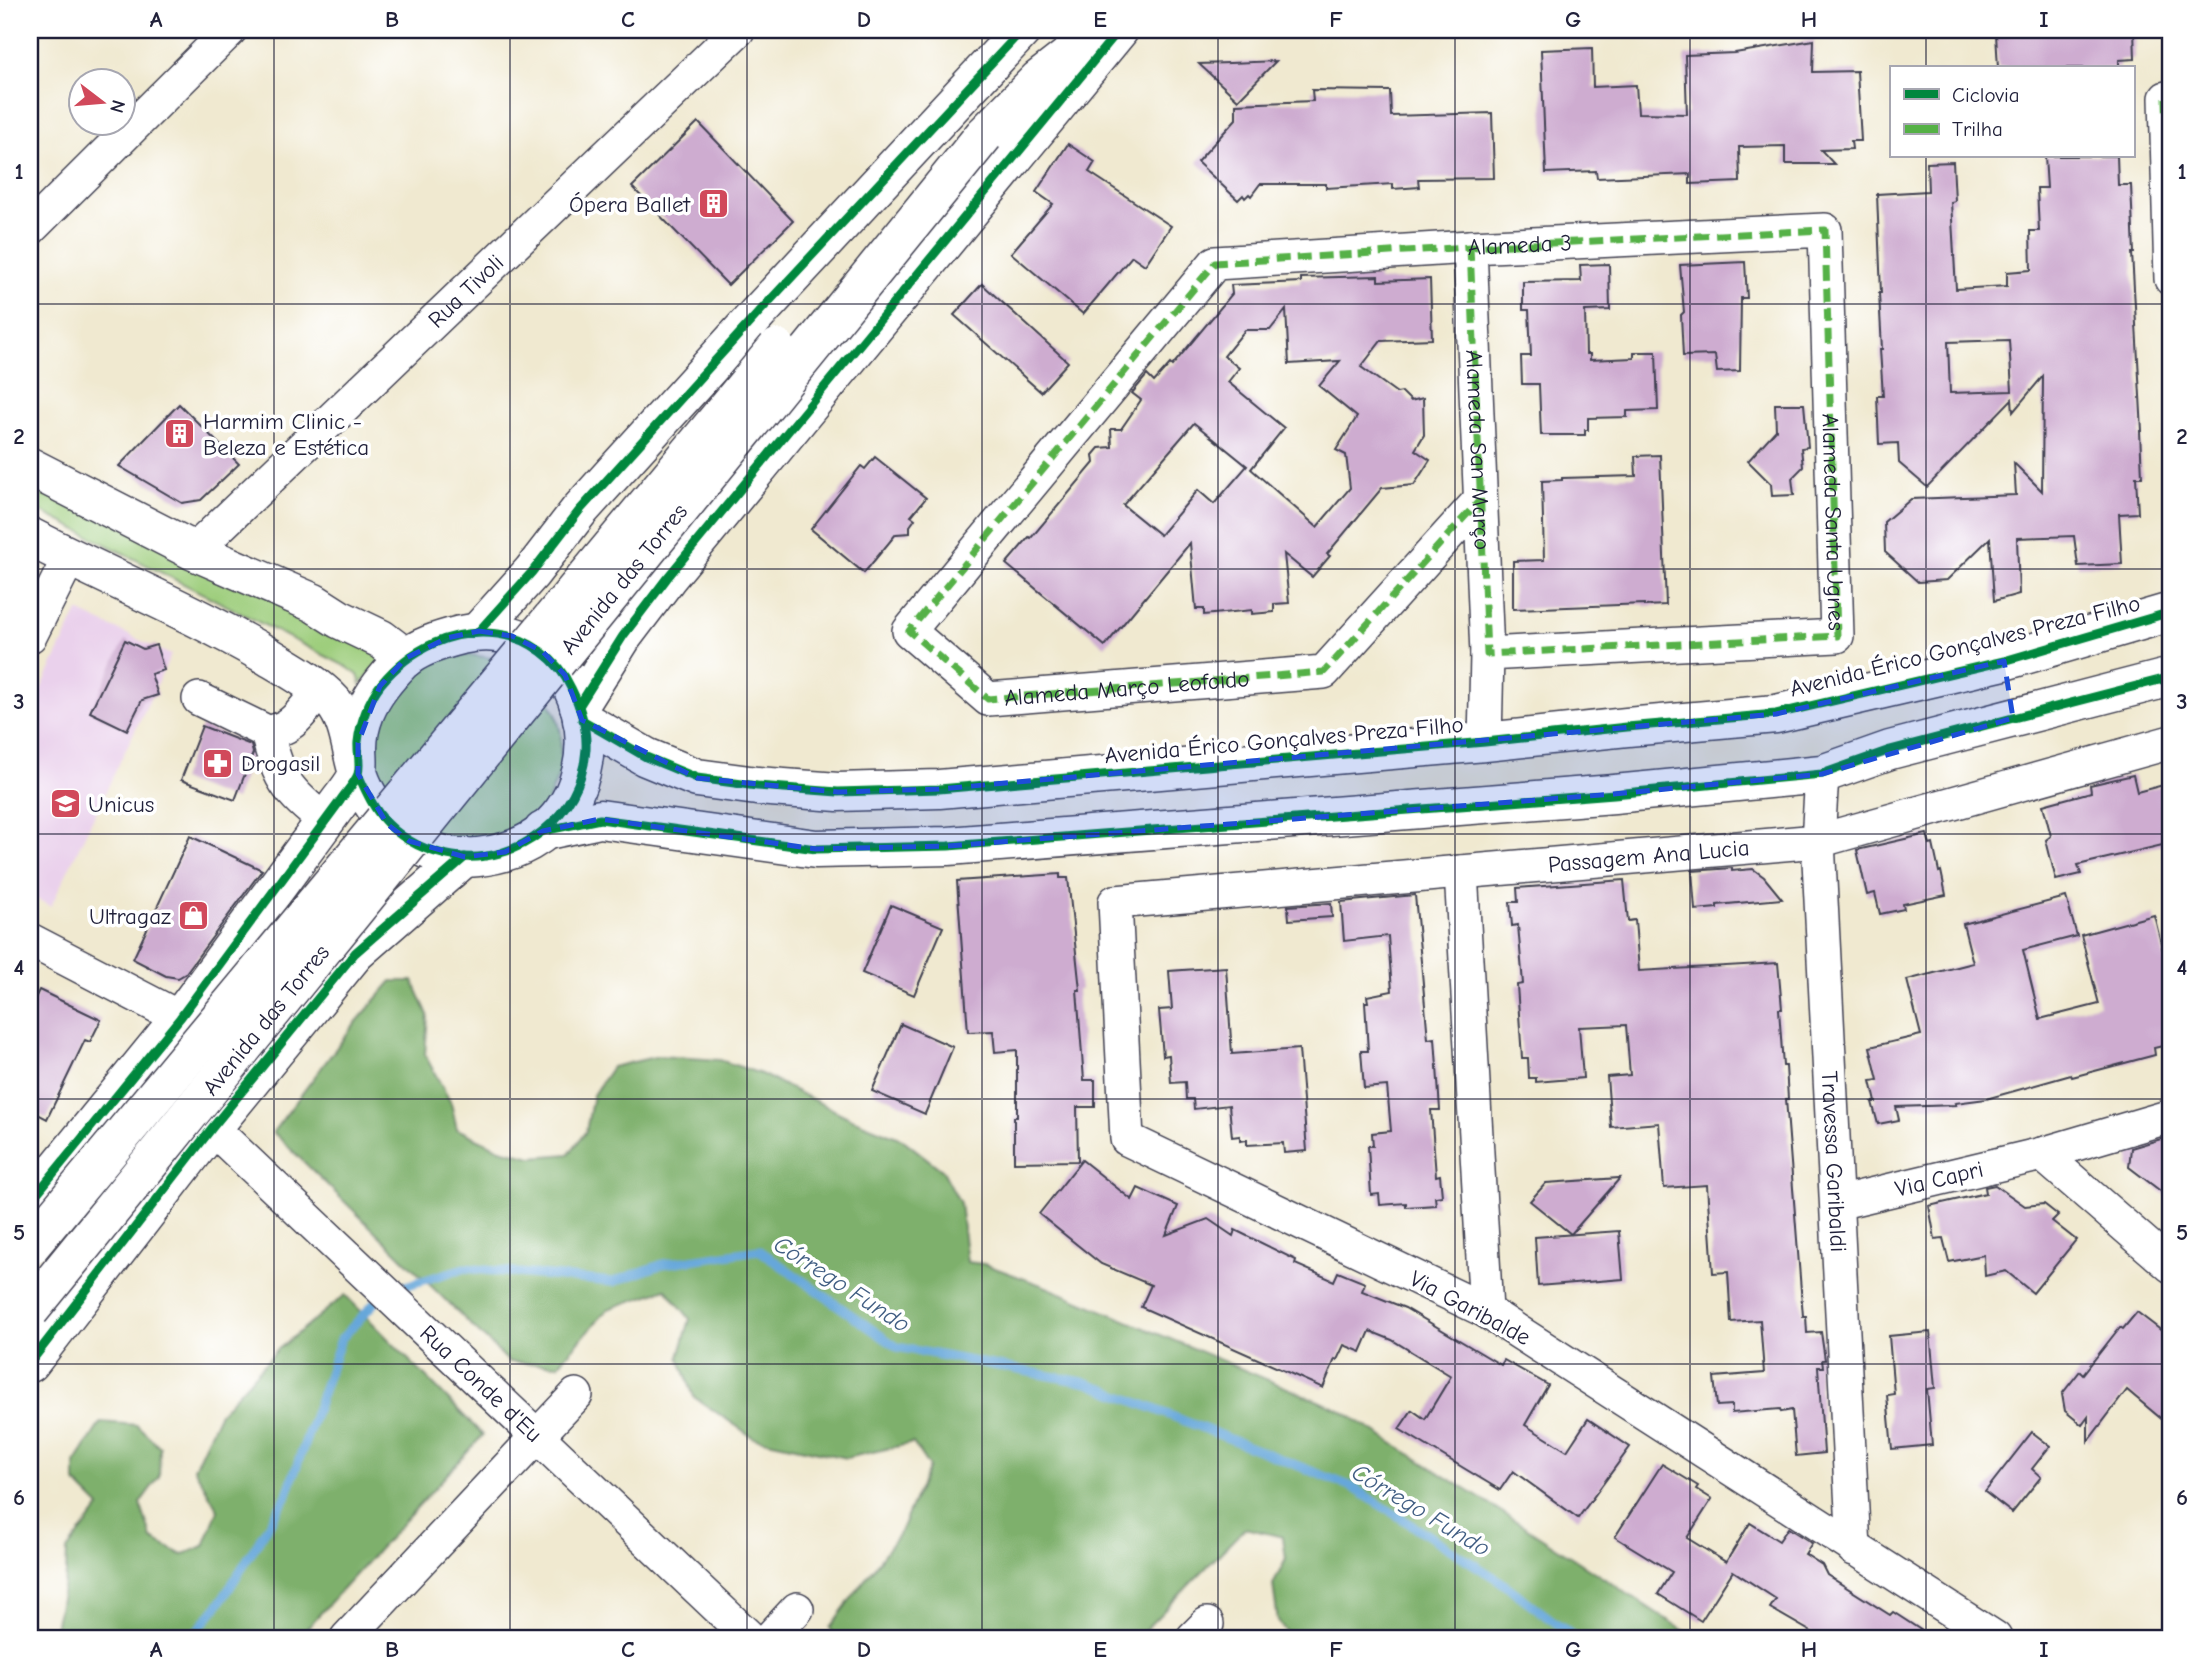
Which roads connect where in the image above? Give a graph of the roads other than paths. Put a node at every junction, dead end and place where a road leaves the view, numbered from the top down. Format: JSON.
{"nodes":[{"id":1,"x":230,"y":30,"type":"edge"},
{"id":2,"x":738,"y":30,"type":"edge"},
{"id":3,"x":1022,"y":30,"type":"edge"},
{"id":4,"x":1035,"y":30,"type":"edge"},
{"id":5,"x":1103,"y":30,"type":"edge"},
{"id":6,"x":1119,"y":30,"type":"edge"},
{"id":7,"x":2166,"y":98,"type":"dead end"},
{"id":8,"x":975,"y":127,"type":"junction"},
{"id":9,"x":30,"y":229,"type":"edge"},
{"id":10,"x":1825,"y":230,"type":"joint"},
{"id":11,"x":1470,"y":247,"type":"junction"},
{"id":12,"x":1215,"y":263,"type":"joint"},
{"id":13,"x":2171,"y":279,"type":"edge"},
{"id":14,"x":30,"y":467,"type":"edge"},
{"id":15,"x":1479,"y":501,"type":"junction"},
{"id":16,"x":30,"y":537,"type":"edge"},
{"id":17,"x":194,"y":551,"type":"junction"},
{"id":18,"x":69,"y":558,"type":"junction"},
{"id":19,"x":2171,"y":612,"type":"edge"},
{"id":20,"x":463,"y":635,"type":"junction"},
{"id":21,"x":30,"y":636,"type":"edge"},
{"id":22,"x":1488,"y":654,"type":"junction"},
{"id":23,"x":406,"y":658,"type":"junction"},
{"id":24,"x":2004,"y":661,"type":"junction"},
{"id":25,"x":2171,"y":677,"type":"edge"},
{"id":26,"x":320,"y":690,"type":"junction"},
{"id":27,"x":199,"y":699,"type":"dead end"},
{"id":28,"x":581,"y":713,"type":"junction"},
{"id":29,"x":2013,"y":718,"type":"junction"},
{"id":30,"x":267,"y":732,"type":"junction"},
{"id":31,"x":1485,"y":742,"type":"junction"},
{"id":32,"x":2171,"y":742,"type":"edge"},
{"id":33,"x":358,"y":774,"type":"junction"},
{"id":34,"x":1822,"y":774,"type":"junction"},
{"id":35,"x":325,"y":821,"type":"junction"},
{"id":36,"x":543,"y":831,"type":"junction"},
{"id":37,"x":1818,"y":841,"type":"junction"},
{"id":38,"x":479,"y":855,"type":"junction"},
{"id":39,"x":1461,"y":872,"type":"junction"},
{"id":40,"x":1115,"y":902,"type":"joint"},
{"id":41,"x":30,"y":940,"type":"edge"},
{"id":42,"x":180,"y":1018,"type":"junction"},
{"id":43,"x":2171,"y":1116,"type":"edge"},
{"id":44,"x":212,"y":1128,"type":"junction"},
{"id":45,"x":2042,"y":1154,"type":"junction"},
{"id":46,"x":30,"y":1202,"type":"edge"},
{"id":47,"x":1837,"y":1203,"type":"junction"},
{"id":48,"x":30,"y":1246,"type":"edge"},
{"id":49,"x":2171,"y":1266,"type":"edge"},
{"id":50,"x":30,"y":1310,"type":"edge"},
{"id":51,"x":1486,"y":1311,"type":"junction"},
{"id":52,"x":30,"y":1363,"type":"edge"},
{"id":53,"x":576,"y":1395,"type":"dead end"},
{"id":54,"x":538,"y":1435,"type":"junction"},
{"id":55,"x":1854,"y":1549,"type":"junction"},
{"id":56,"x":797,"y":1609,"type":"dead end"},
{"id":57,"x":346,"y":1638,"type":"edge"},
{"id":58,"x":750,"y":1638,"type":"edge"},
{"id":59,"x":770,"y":1638,"type":"edge"},
{"id":60,"x":1995,"y":1638,"type":"edge"}],
"edges":[{"from":1,"to":9,"type":"street"},
{"from":2,"to":17,"type":"street","name":"Rua Tivoli"},
{"from":3,"to":20,"type":"main road"},
{"from":4,"to":8,"type":"main road","name":"Avenida das Torres"},
{"from":5,"to":8,"type":"main road","name":"Avenida das Torres"},
{"from":6,"to":28,"type":"main road"},
{"from":7,"to":13,"type":"street"},
{"from":8,"to":48,"type":"main road","name":"Avenida das Torres","bridge":true},
{"from":8,"to":50,"type":"main road","name":"Avenida das Torres","bridge":true},
{"from":10,"to":11,"type":"street","name":"Alameda 3"},
{"from":10,"to":22,"type":"street","name":"Alameda Santa Ugnes"},
{"from":11,"to":12,"type":"street","name":"Alameda 3"},
{"from":11,"to":15,"type":"street","name":"Alameda San Março"},
{"from":12,"to":15,"type":"street","name":"Alameda Março Leofoido"},
{"from":14,"to":17,"type":"main road"},
{"from":15,"to":22,"type":"street","name":"Alameda San Março"},
{"from":16,"to":18,"type":"main road"},
{"from":17,"to":23,"type":"main road"},
{"from":18,"to":21,"type":"street"},
{"from":18,"to":26,"type":"main road"},
{"from":19,"to":24,"type":"main road","name":"Avenida Érico Gonçalves Preza Filho"},
{"from":20,"to":23,"type":"main road"},
{"from":20,"to":28,"type":"main road"},
{"from":22,"to":31,"type":"street","name":"Alameda San Março"},
{"from":23,"to":33,"type":"main road"},
{"from":24,"to":29,"type":"main road"},
{"from":24,"to":31,"type":"main road","name":"Avenida Érico Gonçalves Preza Filho"},
{"from":25,"to":29,"type":"main road"},
{"from":26,"to":30,"type":"street"},
{"from":26,"to":33,"type":"main road"},
{"from":27,"to":30,"type":"street"},
{"from":28,"to":31,"type":"main road","name":"Avenida Érico Gonçalves Preza Filho"},
{"from":28,"to":36,"type":"main road"},
{"from":29,"to":34,"type":"main road"},
{"from":30,"to":35,"type":"street"},
{"from":32,"to":37,"type":"street","name":"Passagem Ana Lucia"},
{"from":33,"to":35,"type":"main road"},
{"from":33,"to":38,"type":"main road"},
{"from":34,"to":36,"type":"main road"},
{"from":34,"to":37,"type":"street","name":"Travessa Garibaldi"},
{"from":35,"to":42,"type":"main road"},
{"from":36,"to":38,"type":"main road"},
{"from":37,"to":39,"type":"street","name":"Passagem Ana Lucia"},
{"from":37,"to":47,"type":"street","name":"Travessa Garibaldi"},
{"from":38,"to":44,"type":"main road"},
{"from":39,"to":40,"type":"street","name":"Passagem Ana Lucia"},
{"from":39,"to":51,"type":"street"},
{"from":40,"to":51,"type":"street","name":"Via Garibalde"},
{"from":41,"to":42,"type":"street"},
{"from":42,"to":46,"type":"main road"},
{"from":43,"to":45,"type":"street","name":"Via Capri"},
{"from":44,"to":52,"type":"main road"},
{"from":44,"to":54,"type":"street","name":"Rua Conde d'Eu"},
{"from":45,"to":47,"type":"street","name":"Via Capri"},
{"from":45,"to":49,"type":"street"},
{"from":47,"to":55,"type":"street","name":"Travessa Garibaldi"},
{"from":51,"to":55,"type":"street","name":"Via Garibalde"},
{"from":53,"to":54,"type":"street"},
{"from":54,"to":57,"type":"street"},
{"from":54,"to":58,"type":"street","name":"Rua Conde d'Eu"},
{"from":55,"to":60,"type":"street","name":"Via Garibalde"},
{"from":56,"to":59,"type":"street"}]}
